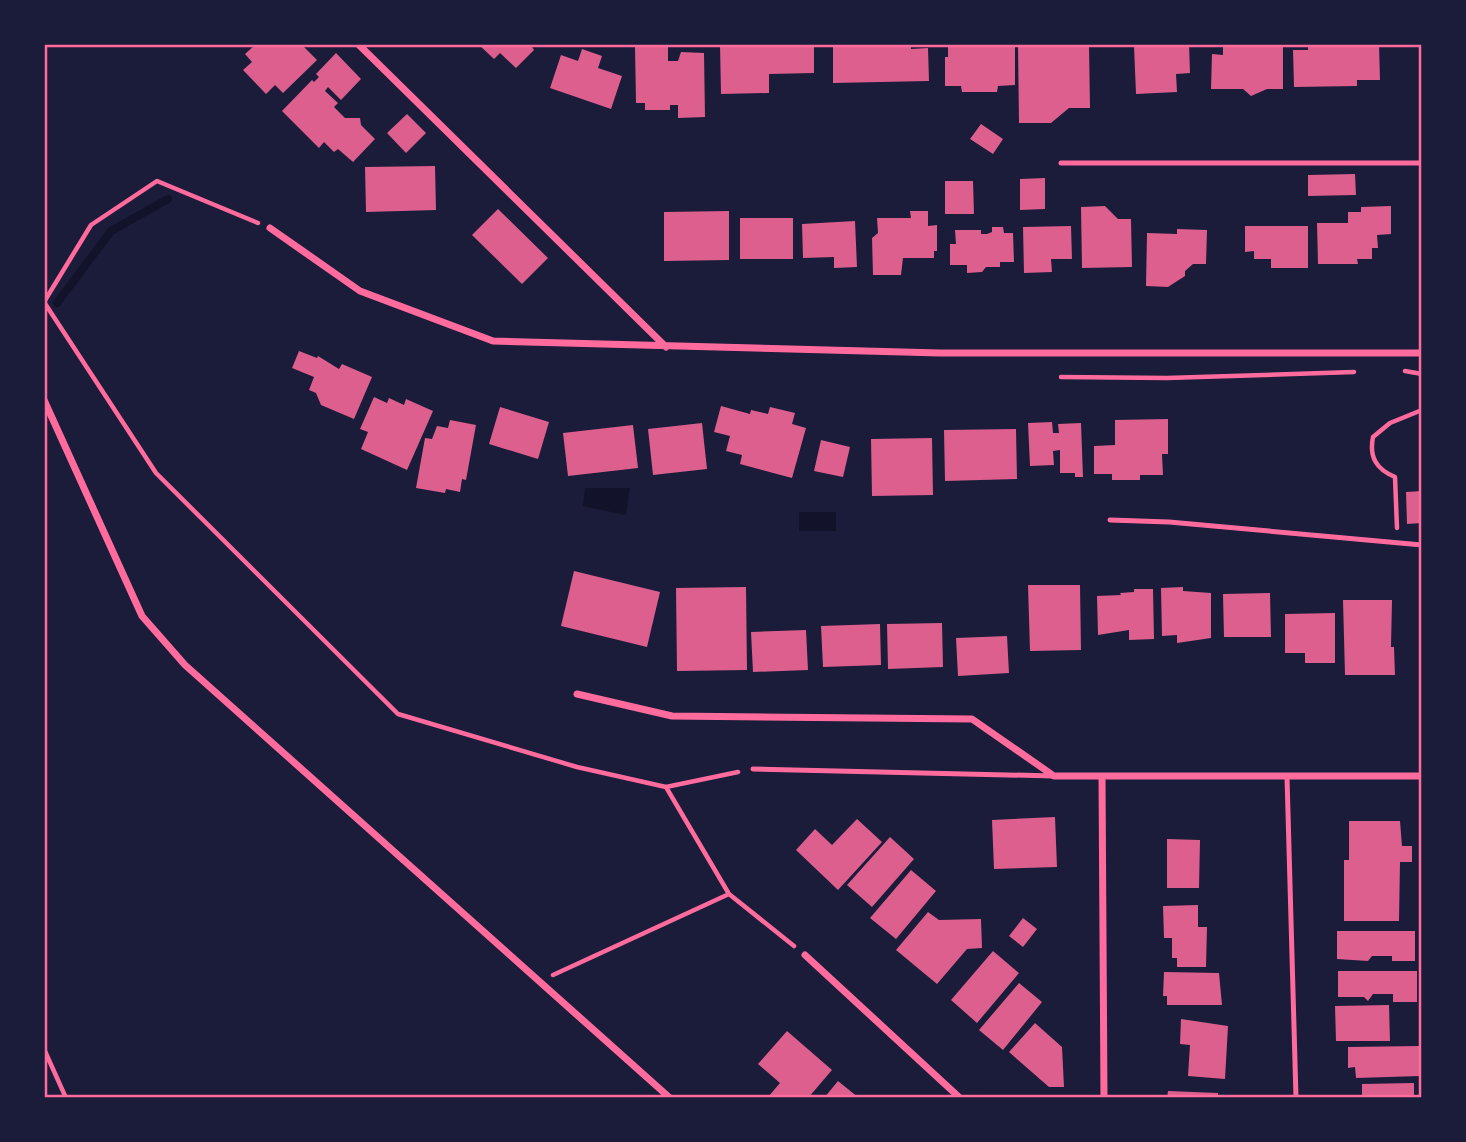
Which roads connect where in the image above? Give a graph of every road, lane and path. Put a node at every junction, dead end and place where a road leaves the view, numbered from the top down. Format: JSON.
{"nodes":[{"id":1,"x":358,"y":44,"type":"edge"},
{"id":2,"x":1061,"y":163,"type":"dead end"},
{"id":3,"x":1422,"y":163,"type":"edge"},
{"id":4,"x":270,"y":228,"type":"joint"},
{"id":5,"x":44,"y":302,"type":"edge"},
{"id":6,"x":666,"y":347,"type":"junction"},
{"id":7,"x":1422,"y":353,"type":"edge"},
{"id":8,"x":1393,"y":371,"type":"dead end"},
{"id":9,"x":1358,"y":372,"type":"dead end"},
{"id":10,"x":1422,"y":374,"type":"edge"},
{"id":11,"x":1061,"y":377,"type":"dead end"},
{"id":12,"x":44,"y":400,"type":"edge"},
{"id":13,"x":1422,"y":410,"type":"edge"},
{"id":14,"x":1110,"y":520,"type":"dead end"},
{"id":15,"x":1397,"y":533,"type":"dead end"},
{"id":16,"x":1422,"y":545,"type":"edge"},
{"id":17,"x":577,"y":694,"type":"dead end"},
{"id":18,"x":753,"y":769,"type":"joint"},
{"id":19,"x":1055,"y":776,"type":"junction"},
{"id":20,"x":1102,"y":776,"type":"junction"},
{"id":21,"x":1422,"y":776,"type":"edge"},
{"id":22,"x":1287,"y":777,"type":"junction"},
{"id":23,"x":666,"y":787,"type":"junction"},
{"id":24,"x":729,"y":894,"type":"junction"},
{"id":25,"x":805,"y":955,"type":"joint"},
{"id":26,"x":539,"y":981,"type":"junction"},
{"id":27,"x":44,"y":1049,"type":"edge"},
{"id":28,"x":66,"y":1098,"type":"edge"},
{"id":29,"x":670,"y":1098,"type":"edge"},
{"id":30,"x":960,"y":1098,"type":"edge"},
{"id":31,"x":1104,"y":1098,"type":"edge"},
{"id":32,"x":1296,"y":1098,"type":"edge"}],
"edges":[{"from":1,"to":6,"type":"street"},
{"from":2,"to":3,"type":"lane"},
{"from":4,"to":5,"type":"path"},
{"from":4,"to":6,"type":"street"},
{"from":5,"to":23,"type":"path"},
{"from":6,"to":7,"type":"street"},
{"from":8,"to":10,"type":"path"},
{"from":9,"to":11,"type":"path"},
{"from":12,"to":26,"type":"street"},
{"from":13,"to":15,"type":"path"},
{"from":14,"to":16,"type":"lane"},
{"from":17,"to":19,"type":"street"},
{"from":18,"to":19,"type":"lane"},
{"from":18,"to":23,"type":"path"},
{"from":19,"to":20,"type":"street"},
{"from":20,"to":22,"type":"street"},
{"from":20,"to":31,"type":"street"},
{"from":21,"to":22,"type":"street"},
{"from":22,"to":32,"type":"lane"},
{"from":23,"to":24,"type":"path"},
{"from":24,"to":25,"type":"path"},
{"from":24,"to":26,"type":"path"},
{"from":25,"to":30,"type":"street"},
{"from":26,"to":29,"type":"street"},
{"from":27,"to":28,"type":"path"}]}
